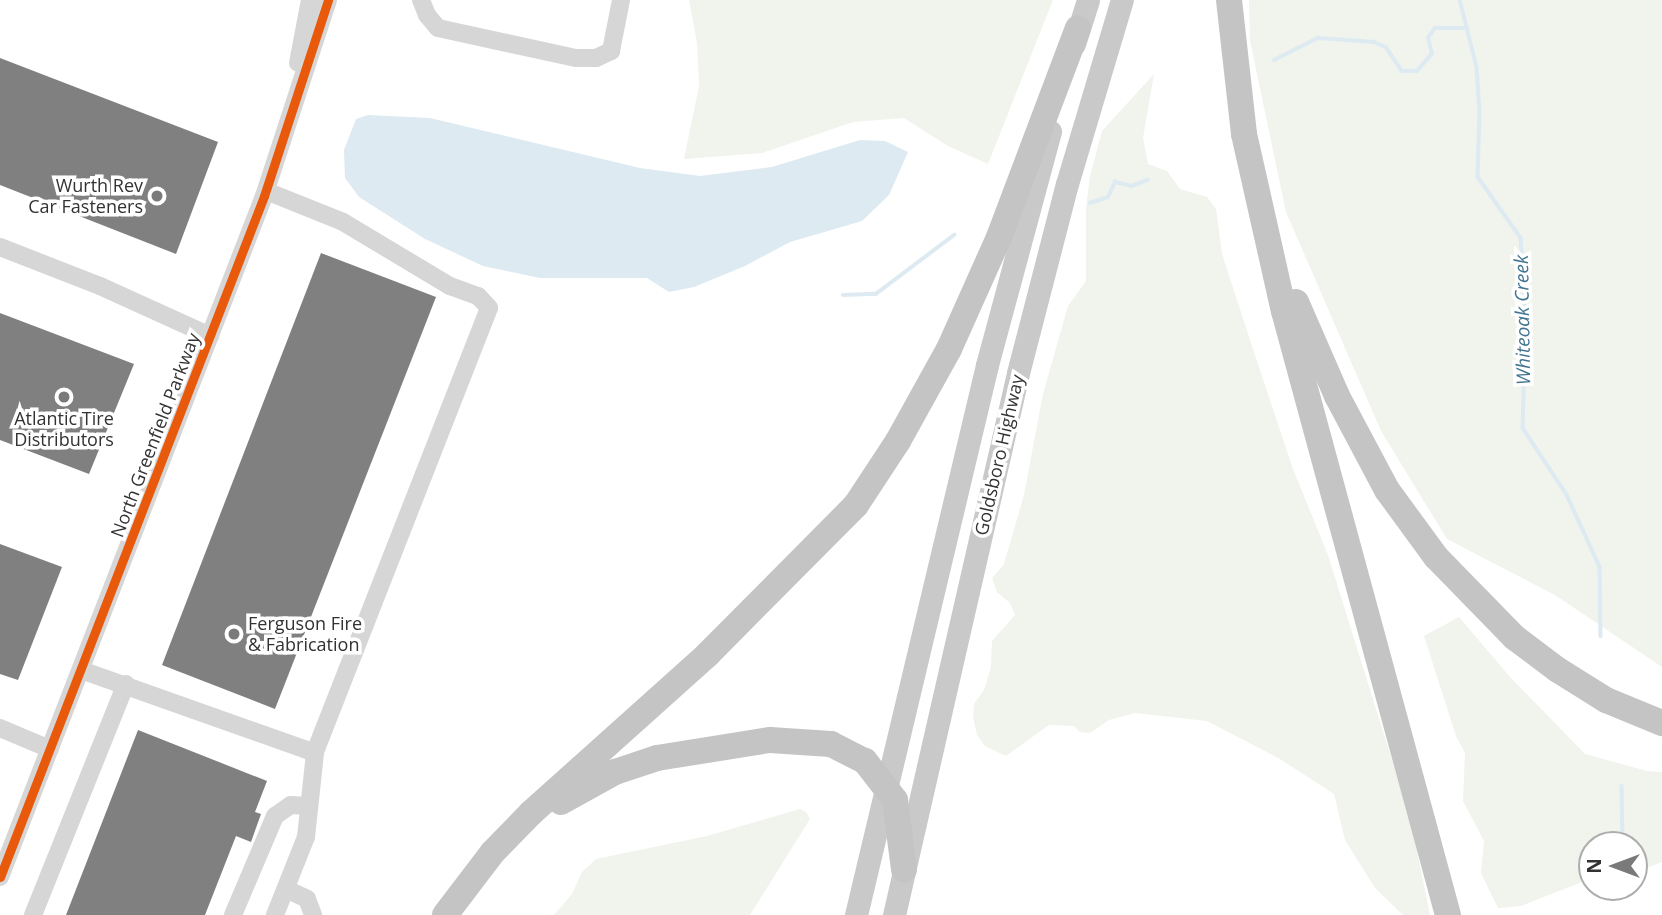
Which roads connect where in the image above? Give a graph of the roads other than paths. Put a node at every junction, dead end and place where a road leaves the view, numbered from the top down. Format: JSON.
{"nodes":[{"id":1,"x":310,"y":0,"type":"edge"},
{"id":2,"x":328,"y":0,"type":"edge"},
{"id":3,"x":421,"y":0,"type":"edge"},
{"id":4,"x":621,"y":0,"type":"edge"},
{"id":5,"x":1088,"y":0,"type":"edge"},
{"id":6,"x":1122,"y":0,"type":"edge"},
{"id":7,"x":1229,"y":0,"type":"edge"},
{"id":8,"x":1078,"y":29,"type":"junction"},
{"id":9,"x":286,"y":132,"type":"junction"},
{"id":10,"x":266,"y":191,"type":"junction"},
{"id":11,"x":1261,"y":213,"type":"junction"},
{"id":12,"x":0,"y":247,"type":"edge"},
{"id":13,"x":210,"y":336,"type":"junction"},
{"id":14,"x":81,"y":670,"type":"junction"},
{"id":15,"x":126,"y":684,"type":"junction"},
{"id":16,"x":1662,"y":723,"type":"edge"},
{"id":17,"x":0,"y":729,"type":"edge"},
{"id":18,"x":50,"y":749,"type":"junction"},
{"id":19,"x":315,"y":753,"type":"junction"},
{"id":20,"x":885,"y":785,"type":"junction"},
{"id":21,"x":309,"y":806,"type":"junction"},
{"id":22,"x":493,"y":852,"type":"junction"},
{"id":23,"x":904,"y":869,"type":"junction"},
{"id":24,"x":0,"y":877,"type":"edge"},
{"id":25,"x":286,"y":889,"type":"junction"},
{"id":26,"x":33,"y":915,"type":"edge"},
{"id":27,"x":233,"y":915,"type":"edge"},
{"id":28,"x":275,"y":915,"type":"edge"},
{"id":29,"x":313,"y":915,"type":"edge"},
{"id":30,"x":445,"y":915,"type":"edge"},
{"id":31,"x":856,"y":915,"type":"edge"},
{"id":32,"x":894,"y":915,"type":"edge"},
{"id":33,"x":1448,"y":915,"type":"edge"}],
"edges":[{"from":1,"to":9,"type":"street","name":"North Greenfield Parkway"},
{"from":2,"to":9,"type":"street","name":"North Greenfield Parkway"},
{"from":3,"to":4,"type":"street"},
{"from":5,"to":8,"type":"main road"},
{"from":6,"to":23,"type":"main road","name":"Goldsboro Highway"},
{"from":7,"to":11,"type":"highway"},
{"from":8,"to":20,"type":"main road"},
{"from":8,"to":22,"type":"highway"},
{"from":9,"to":10,"type":"street","name":"North Greenfield Parkway"},
{"from":10,"to":13,"type":"street","name":"North Greenfield Parkway"},
{"from":10,"to":19,"type":"street"},
{"from":11,"to":16,"type":"highway"},
{"from":11,"to":33,"type":"highway"},
{"from":12,"to":13,"type":"street"},
{"from":13,"to":14,"type":"street","name":"North Greenfield Parkway"},
{"from":14,"to":15,"type":"street"},
{"from":14,"to":18,"type":"street","name":"North Greenfield Parkway"},
{"from":15,"to":19,"type":"street"},
{"from":15,"to":26,"type":"street"},
{"from":17,"to":18,"type":"street"},
{"from":18,"to":24,"type":"street","name":"North Greenfield Parkway"},
{"from":19,"to":21,"type":"street"},
{"from":20,"to":22,"type":"highway"},
{"from":20,"to":23,"type":"highway"},
{"from":20,"to":31,"type":"main road"},
{"from":21,"to":25,"type":"street"},
{"from":21,"to":27,"type":"street"},
{"from":22,"to":30,"type":"highway"},
{"from":23,"to":32,"type":"main road","name":"Goldsboro Highway"},
{"from":25,"to":28,"type":"street"},
{"from":25,"to":29,"type":"street"}]}
